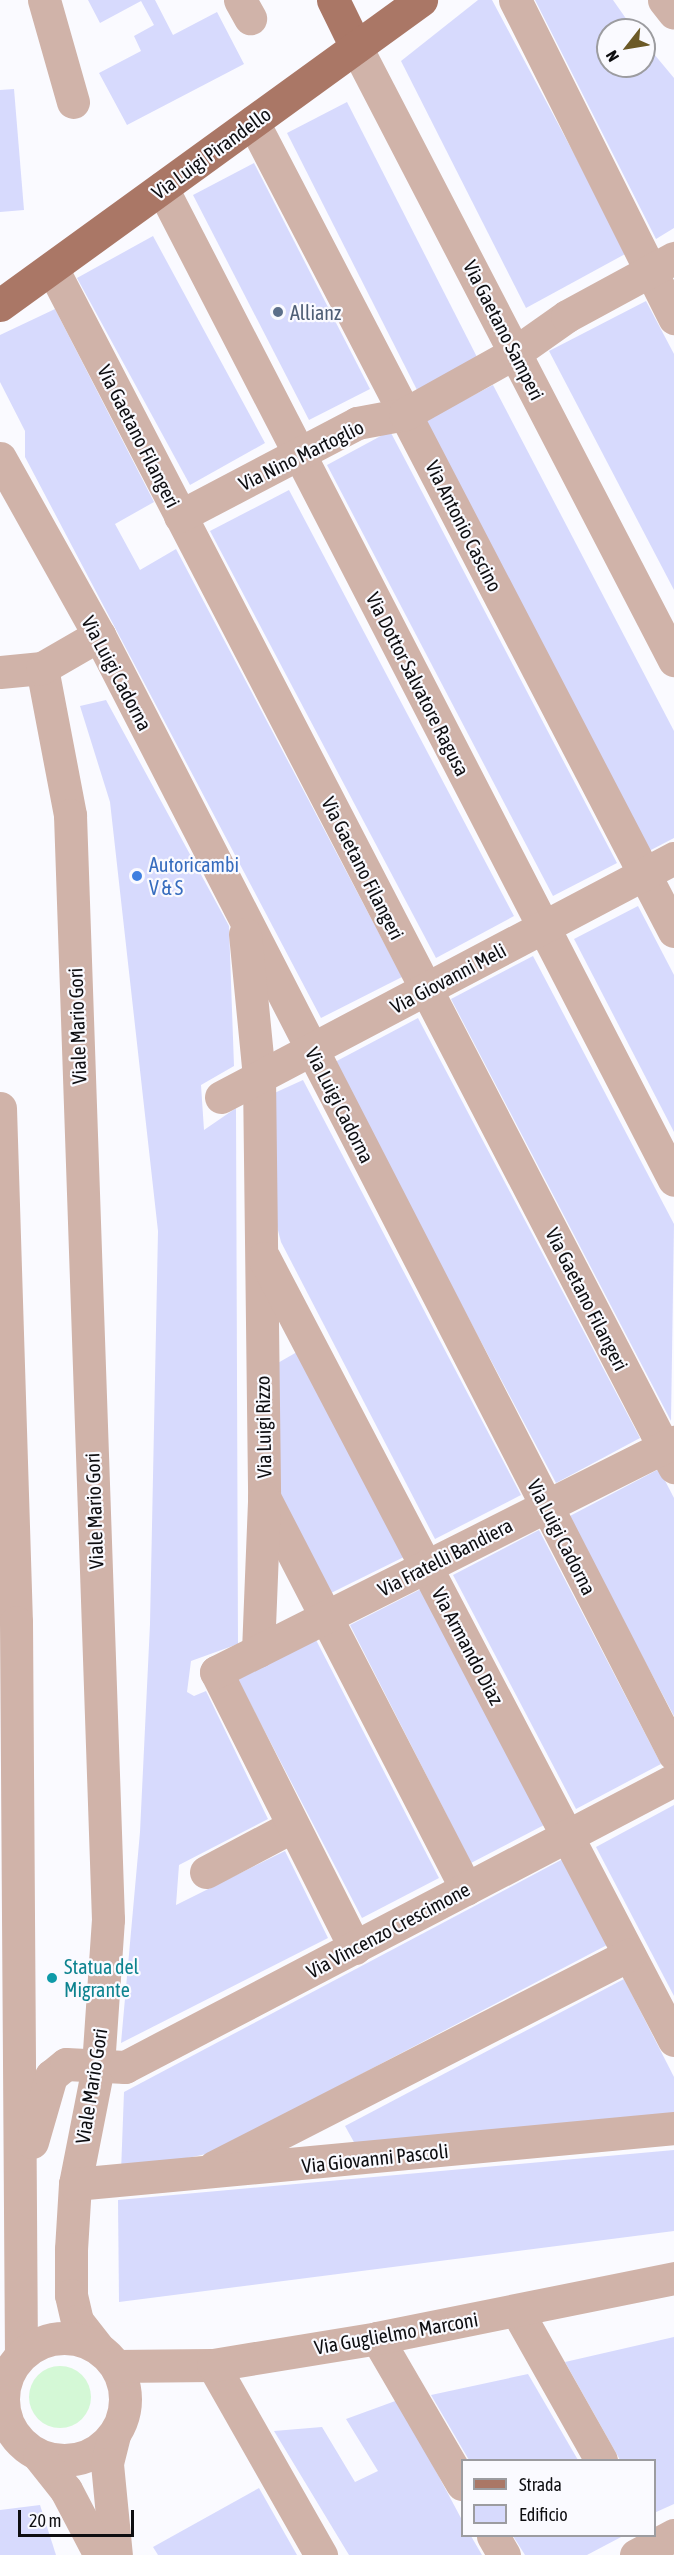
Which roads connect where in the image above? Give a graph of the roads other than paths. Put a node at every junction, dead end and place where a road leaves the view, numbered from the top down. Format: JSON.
{"nodes":[{"id":1,"x":44,"y":0,"type":"edge"},
{"id":2,"x":333,"y":0,"type":"edge"},
{"id":3,"x":421,"y":0,"type":"edge"},
{"id":4,"x":515,"y":0,"type":"edge"},
{"id":5,"x":664,"y":0,"type":"edge"},
{"id":6,"x":674,"y":13,"type":"edge"},
{"id":7,"x":356,"y":47,"type":"junction"},
{"id":8,"x":73,"y":102,"type":"dead end"},
{"id":9,"x":253,"y":122,"type":"junction"},
{"id":10,"x":162,"y":188,"type":"junction"},
{"id":11,"x":662,"y":265,"type":"edge"},
{"id":12,"x":52,"y":268,"type":"junction"},
{"id":13,"x":0,"y":305,"type":"edge"},
{"id":14,"x":674,"y":318,"type":"edge"},
{"id":15,"x":516,"y":352,"type":"junction"},
{"id":16,"x":405,"y":414,"type":"junction"},
{"id":17,"x":300,"y":454,"type":"junction"},
{"id":18,"x":0,"y":459,"type":"edge"},
{"id":19,"x":180,"y":516,"type":"junction"},
{"id":20,"x":99,"y":635,"type":"junction"},
{"id":21,"x":674,"y":660,"type":"edge"},
{"id":22,"x":42,"y":668,"type":"junction"},
{"id":23,"x":0,"y":672,"type":"edge"},
{"id":24,"x":674,"y":858,"type":"edge"},
{"id":25,"x":644,"y":874,"type":"junction"},
{"id":26,"x":243,"y":917,"type":"junction"},
{"id":27,"x":544,"y":927,"type":"junction"},
{"id":28,"x":674,"y":931,"type":"edge"},
{"id":29,"x":426,"y":989,"type":"junction"},
{"id":30,"x":311,"y":1049,"type":"junction"},
{"id":31,"x":259,"y":1077,"type":"junction"},
{"id":32,"x":221,"y":1096,"type":"dead end"},
{"id":33,"x":0,"y":1108,"type":"edge"},
{"id":34,"x":674,"y":1180,"type":"edge"},
{"id":35,"x":261,"y":1252,"type":"junction"},
{"id":36,"x":670,"y":1452,"type":"edge"},
{"id":37,"x":264,"y":1497,"type":"junction"},
{"id":38,"x":546,"y":1506,"type":"junction"},
{"id":39,"x":426,"y":1566,"type":"junction"},
{"id":40,"x":326,"y":1617,"type":"junction"},
{"id":41,"x":8,"y":1622,"type":"edge"},
{"id":42,"x":258,"y":1651,"type":"junction"},
{"id":43,"x":674,"y":1754,"type":"edge"},
{"id":44,"x":674,"y":1780,"type":"edge"},
{"id":45,"x":293,"y":1826,"type":"junction"},
{"id":46,"x":568,"y":1837,"type":"junction"},
{"id":47,"x":206,"y":1872,"type":"dead end"},
{"id":48,"x":466,"y":1889,"type":"junction"},
{"id":49,"x":355,"y":1948,"type":"junction"},
{"id":50,"x":629,"y":1955,"type":"junction"},
{"id":51,"x":674,"y":2040,"type":"edge"},
{"id":52,"x":99,"y":2067,"type":"junction"},
{"id":53,"x":674,"y":2128,"type":"edge"},
{"id":54,"x":197,"y":2175,"type":"junction"},
{"id":55,"x":75,"y":2184,"type":"junction"},
{"id":56,"x":14,"y":2197,"type":"edge"},
{"id":57,"x":674,"y":2278,"type":"edge"},
{"id":58,"x":517,"y":2311,"type":"junction"},
{"id":59,"x":377,"y":2338,"type":"junction"},
{"id":60,"x":107,"y":2356,"type":"junction"},
{"id":61,"x":213,"y":2365,"type":"junction"},
{"id":62,"x":10,"y":2367,"type":"edge"},
{"id":63,"x":114,"y":2435,"type":"junction"},
{"id":64,"x":21,"y":2450,"type":"edge"},
{"id":65,"x":600,"y":2459,"type":"edge"},
{"id":66,"x":461,"y":2482,"type":"edge"},
{"id":67,"x":494,"y":2537,"type":"edge"},
{"id":68,"x":100,"y":2555,"type":"edge"},
{"id":69,"x":116,"y":2555,"type":"edge"},
{"id":70,"x":321,"y":2555,"type":"edge"},
{"id":71,"x":504,"y":2555,"type":"edge"}],
"edges":[{"from":1,"to":8,"type":"street"},
{"from":2,"to":7,"type":"main road","name":"Via Gaetano Samperi"},
{"from":3,"to":7,"type":"main road","name":"Via Luigi Pirandello"},
{"from":4,"to":11,"type":"street"},
{"from":5,"to":6,"type":"street"},
{"from":7,"to":9,"type":"main road","name":"Via Luigi Pirandello"},
{"from":7,"to":15,"type":"street","name":"Via Gaetano Samperi"},
{"from":9,"to":10,"type":"main road","name":"Via Luigi Pirandello"},
{"from":9,"to":16,"type":"street","name":"Via Antonio Cascino"},
{"from":10,"to":12,"type":"main road","name":"Via Luigi Pirandello"},
{"from":10,"to":17,"type":"street","name":"Via Dottor Salvatore Ragusa"},
{"from":11,"to":14,"type":"street"},
{"from":11,"to":15,"type":"street","name":"Via Nino Martoglio"},
{"from":12,"to":13,"type":"main road","name":"Via Luigi Pirandello"},
{"from":12,"to":19,"type":"street","name":"Via Gaetano Filangeri"},
{"from":15,"to":16,"type":"street","name":"Via Nino Martoglio"},
{"from":15,"to":21,"type":"street","name":"Via Gaetano Samperi"},
{"from":16,"to":17,"type":"street","name":"Via Nino Martoglio"},
{"from":16,"to":25,"type":"street","name":"Via Antonio Cascino"},
{"from":17,"to":19,"type":"street","name":"Via Nino Martoglio"},
{"from":17,"to":27,"type":"street","name":"Via Dottor Salvatore Ragusa"},
{"from":18,"to":20,"type":"street","name":"Via Luigi Cadorna"},
{"from":19,"to":29,"type":"street","name":"Via Gaetano Filangeri"},
{"from":20,"to":22,"type":"street"},
{"from":20,"to":26,"type":"street","name":"Via Luigi Cadorna"},
{"from":22,"to":23,"type":"street"},
{"from":22,"to":52,"type":"street","name":"Viale Mario Gori"},
{"from":24,"to":25,"type":"street","name":"Via Giovanni Meli"},
{"from":25,"to":27,"type":"street","name":"Via Giovanni Meli"},
{"from":25,"to":28,"type":"street","name":"Via Antonio Cascino"},
{"from":26,"to":30,"type":"street","name":"Via Luigi Cadorna"},
{"from":26,"to":31,"type":"street","name":"Via Luigi Rizzo"},
{"from":27,"to":29,"type":"street","name":"Via Giovanni Meli"},
{"from":27,"to":34,"type":"street","name":"Via Dottor Salvatore Ragusa"},
{"from":29,"to":30,"type":"street","name":"Via Giovanni Meli"},
{"from":29,"to":36,"type":"street","name":"Via Gaetano Filangeri"},
{"from":30,"to":31,"type":"street","name":"Via Giovanni Meli"},
{"from":30,"to":38,"type":"street","name":"Via Luigi Cadorna"},
{"from":31,"to":32,"type":"street","name":"Via Giovanni Meli"},
{"from":31,"to":35,"type":"street","name":"Via Luigi Rizzo"},
{"from":33,"to":41,"type":"street"},
{"from":35,"to":37,"type":"street","name":"Via Luigi Rizzo"},
{"from":35,"to":39,"type":"street","name":"Via Armando Diaz"},
{"from":36,"to":38,"type":"street","name":"Via Fratelli Bandiera"},
{"from":37,"to":40,"type":"street","name":"Via Luigi Rizzo"},
{"from":37,"to":42,"type":"street"},
{"from":38,"to":39,"type":"street","name":"Via Fratelli Bandiera"},
{"from":38,"to":43,"type":"street","name":"Via Luigi Cadorna"},
{"from":39,"to":40,"type":"street","name":"Via Fratelli Bandiera"},
{"from":39,"to":46,"type":"street","name":"Via Armando Diaz"},
{"from":40,"to":42,"type":"street","name":"Via Fratelli Bandiera"},
{"from":40,"to":48,"type":"street","name":"Via Luigi Rizzo"},
{"from":41,"to":56,"type":"street"},
{"from":42,"to":45,"type":"street","name":"Via Fratelli Bandiera"},
{"from":44,"to":46,"type":"street","name":"Via Vincenzo Crescimone"},
{"from":45,"to":47,"type":"street"},
{"from":45,"to":49,"type":"street"},
{"from":46,"to":48,"type":"street","name":"Via Vincenzo Crescimone"},
{"from":46,"to":50,"type":"street","name":"Via Armando Diaz"},
{"from":48,"to":49,"type":"street","name":"Via Vincenzo Crescimone"},
{"from":49,"to":52,"type":"street","name":"Via Vincenzo Crescimone"},
{"from":50,"to":51,"type":"street","name":"Via Armando Diaz"},
{"from":50,"to":54,"type":"street"},
{"from":52,"to":55,"type":"street","name":"Viale Mario Gori"},
{"from":52,"to":56,"type":"street","name":"Via Vincenzo Crescimone"},
{"from":53,"to":54,"type":"street","name":"Via Giovanni Pascoli"},
{"from":54,"to":55,"type":"street","name":"Via Giovanni Pascoli"},
{"from":55,"to":60,"type":"street","name":"Viale Mario Gori"},
{"from":56,"to":62,"type":"street"},
{"from":57,"to":58,"type":"street","name":"Via Guglielmo Marconi"},
{"from":58,"to":59,"type":"street","name":"Via Guglielmo Marconi"},
{"from":58,"to":65,"type":"street"},
{"from":59,"to":61,"type":"street","name":"Via Guglielmo Marconi"},
{"from":59,"to":66,"type":"street"},
{"from":60,"to":61,"type":"street","name":"Via Guglielmo Marconi"},
{"from":60,"to":62,"type":"street"},
{"from":60,"to":63,"type":"street"},
{"from":61,"to":70,"type":"street"},
{"from":62,"to":64,"type":"street"},
{"from":63,"to":64,"type":"street"},
{"from":63,"to":69,"type":"street"},
{"from":64,"to":68,"type":"street"},
{"from":67,"to":71,"type":"street"}]}
